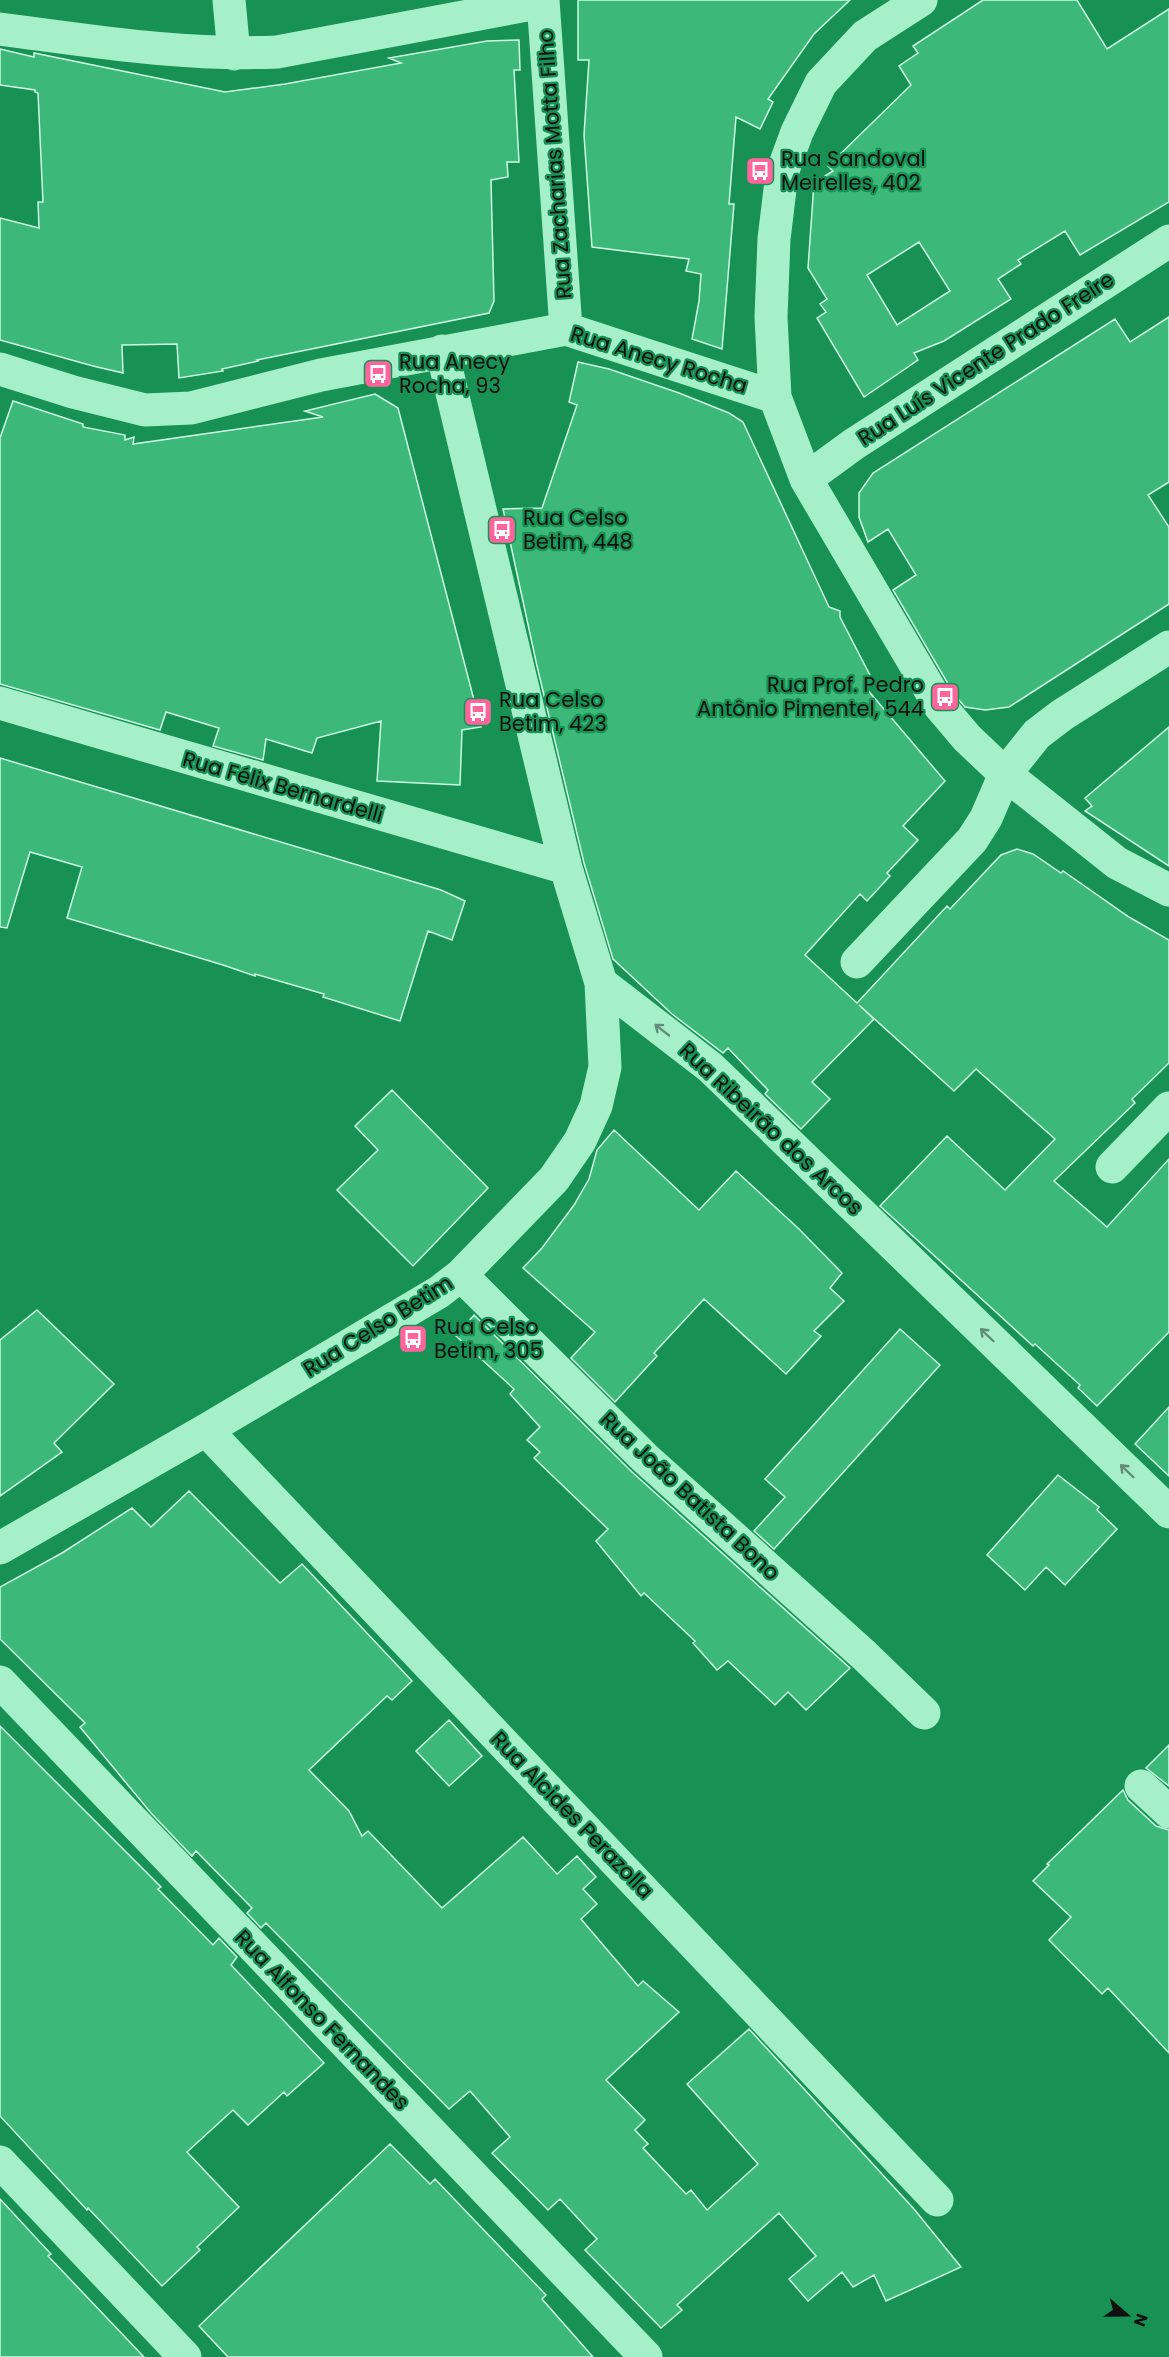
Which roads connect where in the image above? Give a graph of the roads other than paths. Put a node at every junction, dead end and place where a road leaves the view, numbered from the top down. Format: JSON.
{"nodes":[{"id":1,"x":229,"y":0,"type":"edge"},
{"id":2,"x":921,"y":0,"type":"edge"},
{"id":3,"x":543,"y":1,"type":"edge"},
{"id":4,"x":0,"y":29,"type":"edge"},
{"id":5,"x":234,"y":54,"type":"junction"},
{"id":6,"x":1169,"y":241,"type":"edge"},
{"id":7,"x":566,"y":328,"type":"junction"},
{"id":8,"x":442,"y":351,"type":"junction"},
{"id":9,"x":0,"y":369,"type":"edge"},
{"id":10,"x":776,"y":397,"type":"junction"},
{"id":11,"x":806,"y":479,"type":"junction"},
{"id":12,"x":1169,"y":647,"type":"edge"},
{"id":13,"x":0,"y":703,"type":"edge"},
{"id":14,"x":1005,"y":774,"type":"junction"},
{"id":15,"x":566,"y":868,"type":"junction"},
{"id":16,"x":1169,"y":890,"type":"edge"},
{"id":17,"x":856,"y":962,"type":"dead end"},
{"id":18,"x":601,"y":983,"type":"junction"},
{"id":19,"x":1169,"y":1108,"type":"edge"},
{"id":20,"x":1112,"y":1167,"type":"dead end"},
{"id":21,"x":461,"y":1275,"type":"junction"},
{"id":22,"x":206,"y":1430,"type":"junction"},
{"id":23,"x":1169,"y":1512,"type":"edge"},
{"id":24,"x":0,"y":1548,"type":"edge"},
{"id":25,"x":0,"y":1682,"type":"edge"},
{"id":26,"x":924,"y":1713,"type":"dead end"},
{"id":27,"x":1141,"y":1786,"type":"dead end"},
{"id":28,"x":1169,"y":1812,"type":"edge"},
{"id":29,"x":0,"y":2162,"type":"edge"},
{"id":30,"x":937,"y":2200,"type":"dead end"},
{"id":31,"x":185,"y":2357,"type":"edge"},
{"id":32,"x":646,"y":2357,"type":"edge"}],
"edges":[{"from":1,"to":5,"type":"street"},
{"from":2,"to":10,"type":"street"},
{"from":3,"to":5,"type":"street"},
{"from":3,"to":7,"type":"street","name":"Rua Zacharias Motta Filho"},
{"from":4,"to":5,"type":"street"},
{"from":6,"to":11,"type":"street","name":"Rua Luís Vicente Prado Freire"},
{"from":7,"to":8,"type":"street","name":"Rua Anecy Rocha"},
{"from":7,"to":10,"type":"street","name":"Rua Anecy Rocha"},
{"from":8,"to":9,"type":"street","name":"Rua Anecy Rocha"},
{"from":8,"to":15,"type":"street"},
{"from":10,"to":11,"type":"street","name":"Rua Anecy Rocha"},
{"from":11,"to":14,"type":"street","name":"Rua Anecy Rocha"},
{"from":12,"to":14,"type":"street"},
{"from":13,"to":15,"type":"street","name":"Rua Félix Bernardelli"},
{"from":14,"to":16,"type":"street","name":"Rua Anecy Rocha"},
{"from":14,"to":17,"type":"street"},
{"from":15,"to":18,"type":"street"},
{"from":18,"to":21,"type":"street","name":"Rua Celso Betim"},
{"from":23,"to":18,"type":"street","name":"Rua Ribeirão dos Arcos","one_way":true},
{"from":19,"to":20,"type":"street"},
{"from":21,"to":22,"type":"street","name":"Rua Celso Betim"},
{"from":21,"to":26,"type":"street","name":"Rua João Batista Bono"},
{"from":22,"to":24,"type":"street","name":"Rua Celso Betim"},
{"from":22,"to":30,"type":"street","name":"Rua Alcides Perazolla"},
{"from":25,"to":32,"type":"street","name":"Rua Alfonso Fernandes"},
{"from":27,"to":28,"type":"street"},
{"from":29,"to":31,"type":"street"}]}
